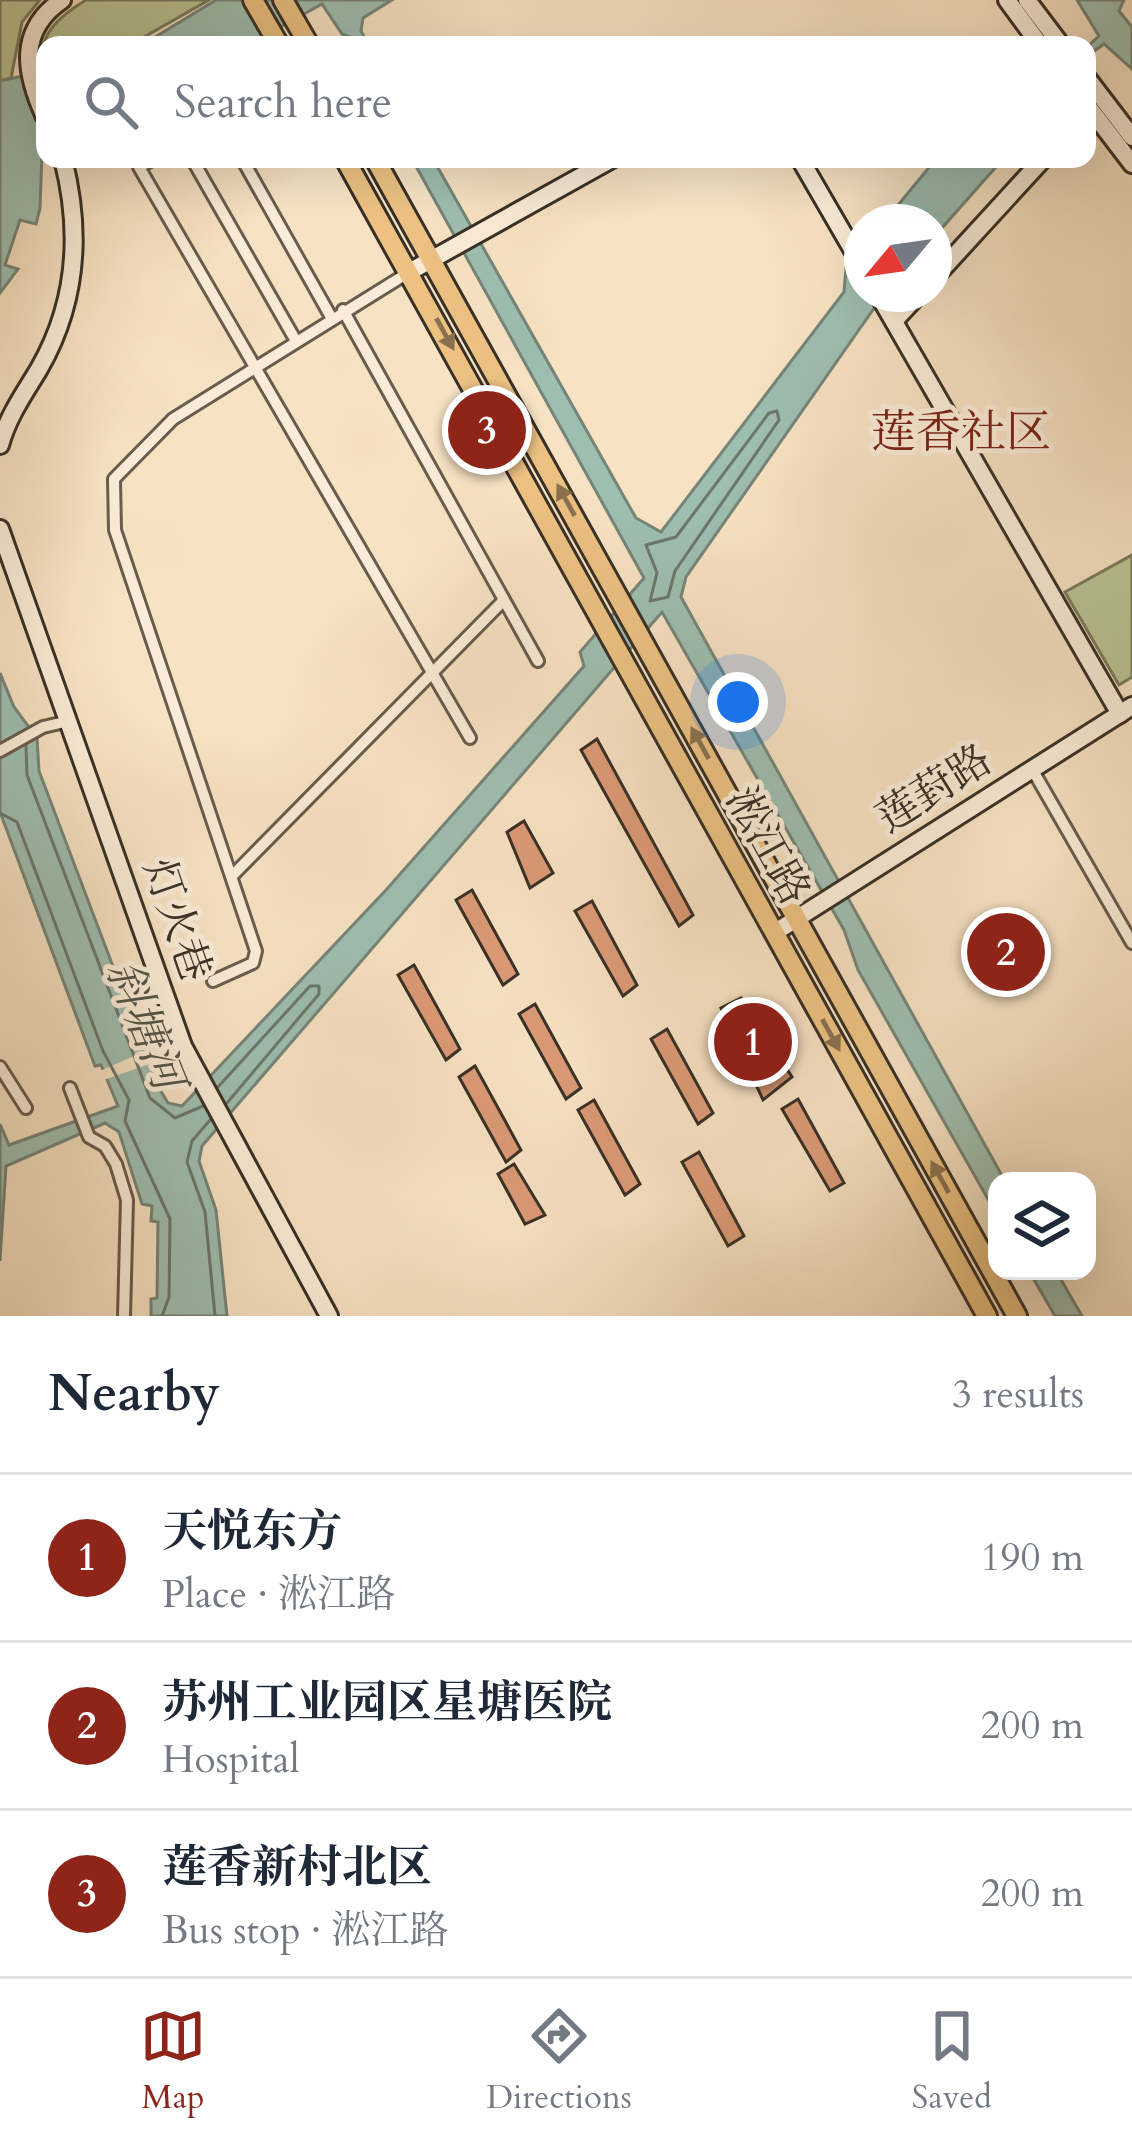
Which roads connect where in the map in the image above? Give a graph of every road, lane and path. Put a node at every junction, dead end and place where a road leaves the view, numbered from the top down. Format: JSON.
{"nodes":[{"id":1,"x":62,"y":0,"type":"edge"},
{"id":2,"x":253,"y":0,"type":"edge"},
{"id":3,"x":283,"y":0,"type":"edge"},
{"id":4,"x":1007,"y":0,"type":"edge"},
{"id":5,"x":1027,"y":0,"type":"edge"},
{"id":6,"x":274,"y":36,"type":"edge"},
{"id":7,"x":304,"y":36,"type":"edge"},
{"id":8,"x":1033,"y":36,"type":"edge"},
{"id":9,"x":1054,"y":36,"type":"edge"},
{"id":10,"x":1096,"y":90,"type":"edge"},
{"id":11,"x":36,"y":94,"type":"edge"},
{"id":12,"x":1096,"y":118,"type":"edge"},
{"id":13,"x":1132,"y":137,"type":"edge"},
{"id":14,"x":1132,"y":164,"type":"edge"},
{"id":15,"x":64,"y":168,"type":"edge"},
{"id":16,"x":141,"y":168,"type":"edge"},
{"id":17,"x":197,"y":168,"type":"edge"},
{"id":18,"x":247,"y":168,"type":"edge"},
{"id":19,"x":350,"y":168,"type":"edge"},
{"id":20,"x":380,"y":168,"type":"edge"},
{"id":21,"x":596,"y":168,"type":"edge"},
{"id":22,"x":805,"y":168,"type":"edge"},
{"id":23,"x":1035,"y":168,"type":"edge"},
{"id":24,"x":844,"y":234,"type":"edge"},
{"id":25,"x":952,"y":258,"type":"edge"},
{"id":26,"x":433,"y":259,"type":"junction"},
{"id":27,"x":411,"y":271,"type":"junction"},
{"id":28,"x":344,"y":310,"type":"junction"},
{"id":29,"x":889,"y":312,"type":"edge"},
{"id":30,"x":902,"y":312,"type":"edge"},
{"id":31,"x":331,"y":317,"type":"junction"},
{"id":32,"x":894,"y":321,"type":"junction"},
{"id":33,"x":296,"y":341,"type":"junction"},
{"id":34,"x":258,"y":367,"type":"junction"},
{"id":35,"x":0,"y":445,"type":"edge"},
{"id":36,"x":0,"y":529,"type":"edge"},
{"id":37,"x":503,"y":601,"type":"junction"},
{"id":38,"x":538,"y":661,"type":"dead end"},
{"id":39,"x":431,"y":670,"type":"junction"},
{"id":40,"x":1126,"y":710,"type":"edge"},
{"id":41,"x":69,"y":721,"type":"junction"},
{"id":42,"x":470,"y":738,"type":"dead end"},
{"id":43,"x":0,"y":751,"type":"edge"},
{"id":44,"x":1032,"y":770,"type":"junction"},
{"id":45,"x":232,"y":877,"type":"junction"},
{"id":46,"x":797,"y":920,"type":"junction"},
{"id":47,"x":774,"y":933,"type":"junction"},
{"id":48,"x":1132,"y":944,"type":"edge"},
{"id":49,"x":213,"y":981,"type":"dead end"},
{"id":50,"x":0,"y":1067,"type":"edge"},
{"id":51,"x":70,"y":1088,"type":"dead end"},
{"id":52,"x":26,"y":1108,"type":"dead end"},
{"id":53,"x":124,"y":1316,"type":"edge"},
{"id":54,"x":329,"y":1316,"type":"edge"},
{"id":55,"x":987,"y":1316,"type":"edge"},
{"id":56,"x":1016,"y":1316,"type":"edge"}],
"edges":[{"from":1,"to":11,"type":"street"},
{"from":2,"to":6,"type":"main road"},
{"from":3,"to":7,"type":"main road"},
{"from":4,"to":8,"type":"street"},
{"from":5,"to":9,"type":"street"},
{"from":10,"to":13,"type":"street"},
{"from":12,"to":14,"type":"street"},
{"from":15,"to":35,"type":"street"},
{"from":16,"to":34,"type":"street"},
{"from":17,"to":33,"type":"street"},
{"from":18,"to":31,"type":"street"},
{"from":19,"to":27,"type":"main road","name":"淞江路"},
{"from":20,"to":26,"type":"main road","name":"淞江路"},
{"from":21,"to":26,"type":"street"},
{"from":22,"to":24,"type":"street"},
{"from":23,"to":25,"type":"street"},
{"from":26,"to":27,"type":"street"},
{"from":46,"to":26,"type":"main road","name":"淞江路","one_way":true},
{"from":27,"to":28,"type":"street"},
{"from":27,"to":47,"type":"main road","name":"淞江路","one_way":true},
{"from":28,"to":31,"type":"street"},
{"from":28,"to":37,"type":"street"},
{"from":29,"to":32,"type":"street"},
{"from":30,"to":32,"type":"street"},
{"from":31,"to":33,"type":"street"},
{"from":32,"to":40,"type":"street"},
{"from":33,"to":34,"type":"street"},
{"from":34,"to":39,"type":"street"},
{"from":34,"to":45,"type":"street"},
{"from":36,"to":41,"type":"street","name":"灯火巷"},
{"from":37,"to":38,"type":"street"},
{"from":37,"to":39,"type":"street"},
{"from":39,"to":42,"type":"street"},
{"from":39,"to":45,"type":"street"},
{"from":40,"to":44,"type":"street","name":"莲葑路"},
{"from":41,"to":43,"type":"street"},
{"from":41,"to":54,"type":"street","name":"灯火巷"},
{"from":44,"to":46,"type":"street","name":"莲葑路"},
{"from":44,"to":48,"type":"street"},
{"from":45,"to":49,"type":"street"},
{"from":46,"to":47,"type":"street","name":"莲葑路"},
{"from":56,"to":46,"type":"main road","name":"淞江路","one_way":true},
{"from":47,"to":55,"type":"main road","name":"淞江路","one_way":true},
{"from":50,"to":52,"type":"street"},
{"from":51,"to":53,"type":"street"}]}
